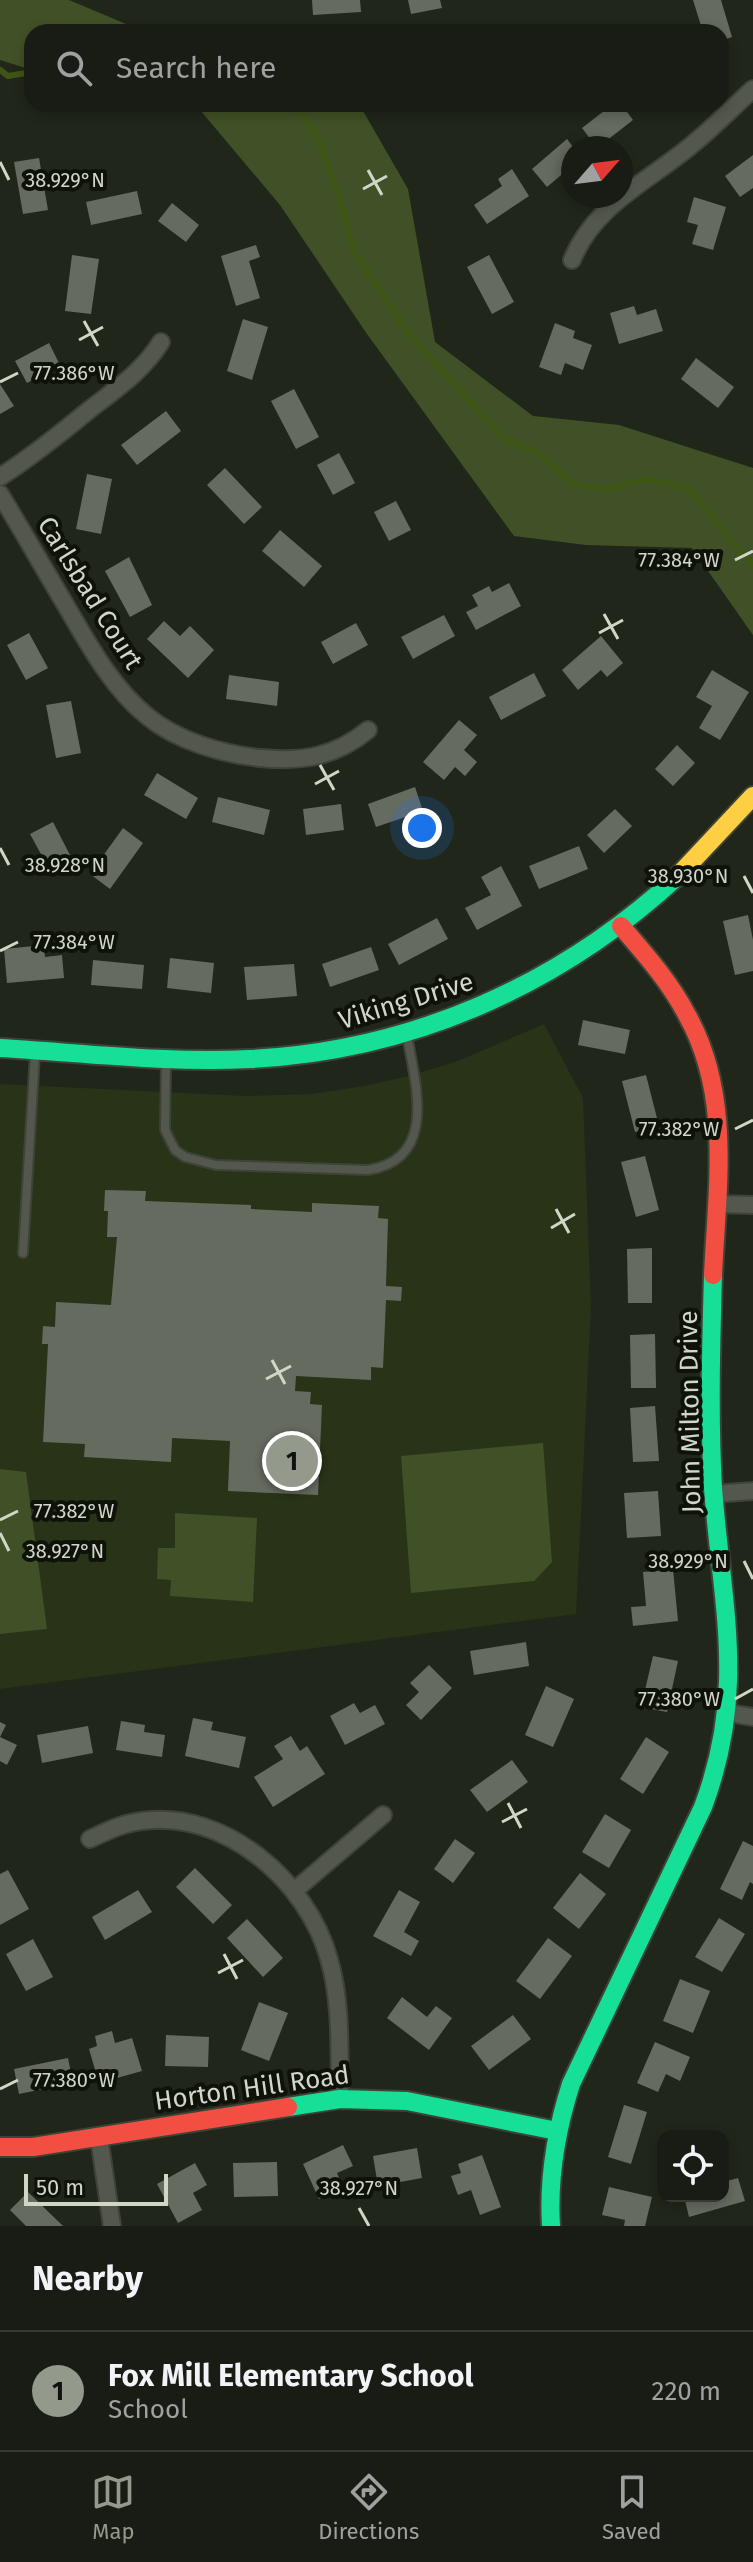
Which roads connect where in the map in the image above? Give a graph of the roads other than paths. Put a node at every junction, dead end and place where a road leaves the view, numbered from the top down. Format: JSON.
{"nodes":[{"id":1,"x":753,"y":89,"type":"edge"},
{"id":2,"x":729,"y":111,"type":"edge"},
{"id":3,"x":728,"y":112,"type":"edge"},
{"id":4,"x":572,"y":260,"type":"dead end"},
{"id":5,"x":161,"y":342,"type":"dead end"},
{"id":6,"x":0,"y":477,"type":"edge"},
{"id":7,"x":0,"y":494,"type":"edge"},
{"id":8,"x":368,"y":730,"type":"dead end"},
{"id":9,"x":753,"y":796,"type":"edge"},
{"id":10,"x":621,"y":926,"type":"junction"},
{"id":11,"x":407,"y":1034,"type":"junction"},
{"id":12,"x":0,"y":1048,"type":"edge"},
{"id":13,"x":36,"y":1050,"type":"junction"},
{"id":14,"x":166,"y":1056,"type":"junction"},
{"id":15,"x":717,"y":1204,"type":"junction"},
{"id":16,"x":753,"y":1205,"type":"edge"},
{"id":17,"x":23,"y":1253,"type":"dead end"},
{"id":18,"x":753,"y":1491,"type":"edge"},
{"id":19,"x":713,"y":1494,"type":"junction"},
{"id":20,"x":728,"y":1713,"type":"junction"},
{"id":21,"x":753,"y":1717,"type":"edge"},
{"id":22,"x":383,"y":1815,"type":"dead end"},
{"id":23,"x":90,"y":1839,"type":"dead end"},
{"id":24,"x":294,"y":1891,"type":"junction"},
{"id":25,"x":340,"y":2099,"type":"junction"},
{"id":26,"x":557,"y":2131,"type":"junction"},
{"id":27,"x":99,"y":2137,"type":"junction"},
{"id":28,"x":0,"y":2147,"type":"edge"},
{"id":29,"x":112,"y":2226,"type":"edge"},
{"id":30,"x":551,"y":2226,"type":"edge"}],
"edges":[{"from":1,"to":2,"type":"street"},
{"from":3,"to":4,"type":"street"},
{"from":5,"to":6,"type":"street"},
{"from":7,"to":8,"type":"street","name":"Carlsbad Court"},
{"from":9,"to":10,"type":"street","name":"Viking Drive"},
{"from":10,"to":11,"type":"street","name":"Viking Drive"},
{"from":10,"to":15,"type":"street","name":"John Milton Drive"},
{"from":11,"to":14,"type":"street","name":"Viking Drive"},
{"from":11,"to":14,"type":"lane"},
{"from":12,"to":13,"type":"street","name":"Viking Drive"},
{"from":13,"to":14,"type":"street","name":"Viking Drive"},
{"from":13,"to":17,"type":"lane"},
{"from":15,"to":16,"type":"street"},
{"from":15,"to":19,"type":"street","name":"John Milton Drive"},
{"from":18,"to":19,"type":"street"},
{"from":19,"to":20,"type":"street","name":"John Milton Drive"},
{"from":20,"to":21,"type":"street"},
{"from":20,"to":26,"type":"street","name":"John Milton Drive"},
{"from":22,"to":24,"type":"street"},
{"from":23,"to":24,"type":"street"},
{"from":24,"to":25,"type":"street"},
{"from":25,"to":26,"type":"street","name":"Horton Hill Road"},
{"from":25,"to":27,"type":"street","name":"Horton Hill Road"},
{"from":26,"to":30,"type":"street","name":"John Milton Drive"},
{"from":27,"to":28,"type":"street","name":"Horton Hill Road"},
{"from":27,"to":29,"type":"street"}]}
